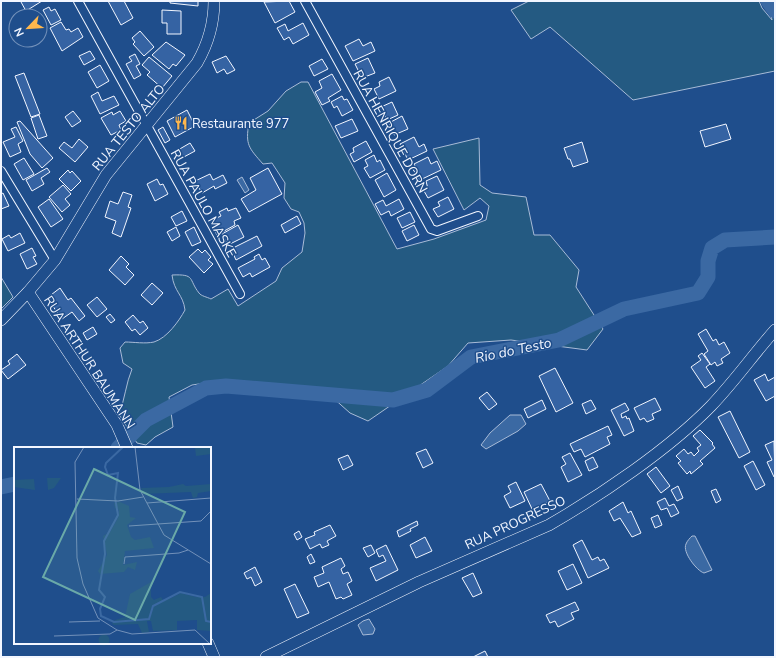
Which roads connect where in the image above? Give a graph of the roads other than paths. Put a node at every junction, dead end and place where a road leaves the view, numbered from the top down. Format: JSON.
{"nodes":[{"id":1,"x":78,"y":1,"type":"edge"},
{"id":2,"x":214,"y":1,"type":"edge"},
{"id":3,"x":305,"y":1,"type":"edge"},
{"id":4,"x":147,"y":124,"type":"junction"},
{"id":5,"x":1,"y":171,"type":"edge"},
{"id":6,"x":478,"y":216,"type":"dead end"},
{"id":7,"x":55,"y":260,"type":"junction"},
{"id":8,"x":28,"y":292,"type":"junction"},
{"id":9,"x":240,"y":294,"type":"dead end"},
{"id":10,"x":1,"y":320,"type":"edge"},
{"id":11,"x":775,"y":330,"type":"edge"},
{"id":12,"x":127,"y":447,"type":"edge"},
{"id":13,"x":208,"y":644,"type":"edge"},
{"id":14,"x":214,"y":657,"type":"edge"},
{"id":15,"x":266,"y":657,"type":"edge"}],
"edges":[{"from":1,"to":4,"type":"street","name":"RUA PAULO MASKE"},
{"from":2,"to":4,"type":"street","name":"RUA TESTO ALTO"},
{"from":3,"to":6,"type":"street","name":"RUA HENRIQUE DORN"},
{"from":4,"to":7,"type":"street","name":"RUA TESTO ALTO"},
{"from":4,"to":9,"type":"street","name":"RUA PAULO MASKE"},
{"from":5,"to":7,"type":"street"},
{"from":7,"to":8,"type":"street","name":"RUA TESTO ALTO"},
{"from":8,"to":10,"type":"street","name":"RUA TESTO ALTO"},
{"from":8,"to":12,"type":"street","name":"RUA ARTHUR BAUMANN"},
{"from":11,"to":15,"type":"street","name":"RUA PROGRESSO"},
{"from":13,"to":14,"type":"street"}]}
